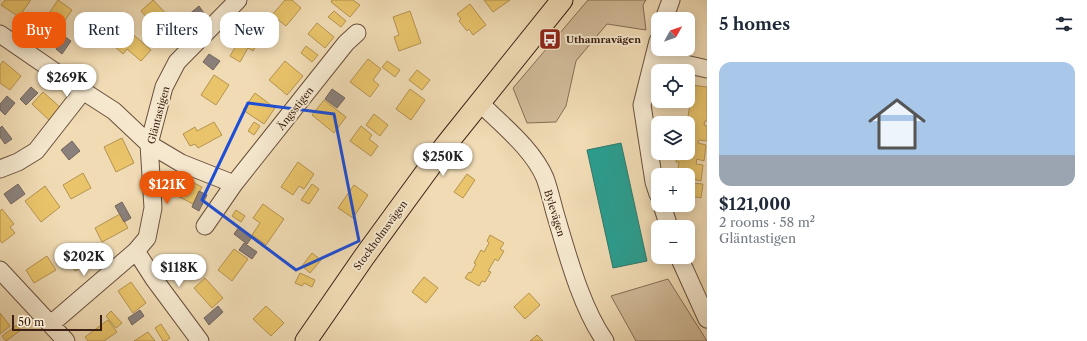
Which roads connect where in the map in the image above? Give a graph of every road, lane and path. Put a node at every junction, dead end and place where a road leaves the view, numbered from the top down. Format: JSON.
{"nodes":[{"id":1,"x":237,"y":0,"type":"edge"},
{"id":2,"x":562,"y":0,"type":"edge"},
{"id":3,"x":672,"y":0,"type":"edge"},
{"id":4,"x":667,"y":12,"type":"edge"},
{"id":5,"x":357,"y":33,"type":"dead end"},
{"id":6,"x":0,"y":34,"type":"edge"},
{"id":7,"x":654,"y":56,"type":"edge"},
{"id":8,"x":675,"y":56,"type":"edge"},
{"id":9,"x":707,"y":68,"type":"edge"},
{"id":10,"x":83,"y":91,"type":"junction"},
{"id":11,"x":479,"y":102,"type":"junction"},
{"id":12,"x":149,"y":144,"type":"junction"},
{"id":13,"x":652,"y":168,"type":"edge"},
{"id":14,"x":0,"y":169,"type":"edge"},
{"id":15,"x":234,"y":184,"type":"junction"},
{"id":16,"x":205,"y":226,"type":"dead end"},
{"id":17,"x":136,"y":251,"type":"junction"},
{"id":18,"x":682,"y":264,"type":"edge"},
{"id":19,"x":0,"y":270,"type":"edge"},
{"id":20,"x":707,"y":319,"type":"edge"},
{"id":21,"x":51,"y":324,"type":"junction"},
{"id":22,"x":66,"y":341,"type":"edge"},
{"id":23,"x":200,"y":341,"type":"edge"},
{"id":24,"x":306,"y":341,"type":"edge"},
{"id":25,"x":605,"y":341,"type":"edge"}],
"edges":[{"from":1,"to":12,"type":"street","name":"Gläntastigen"},
{"from":2,"to":11,"type":"main road","name":"Stockholmsvägen"},
{"from":3,"to":4,"type":"street"},
{"from":5,"to":15,"type":"street","name":"Ängsstigen"},
{"from":6,"to":10,"type":"street"},
{"from":7,"to":13,"type":"street"},
{"from":8,"to":9,"type":"street"},
{"from":10,"to":12,"type":"street"},
{"from":10,"to":14,"type":"street"},
{"from":11,"to":24,"type":"main road","name":"Stockholmsvägen"},
{"from":11,"to":25,"type":"street","name":"Bylevägen"},
{"from":12,"to":15,"type":"street"},
{"from":12,"to":17,"type":"street","name":"Gläntastigen"},
{"from":15,"to":16,"type":"street","name":"Ängsstigen"},
{"from":17,"to":21,"type":"street","name":"Gläntastigen"},
{"from":17,"to":23,"type":"street"},
{"from":18,"to":20,"type":"street"},
{"from":19,"to":21,"type":"street"},
{"from":21,"to":22,"type":"street"}]}
